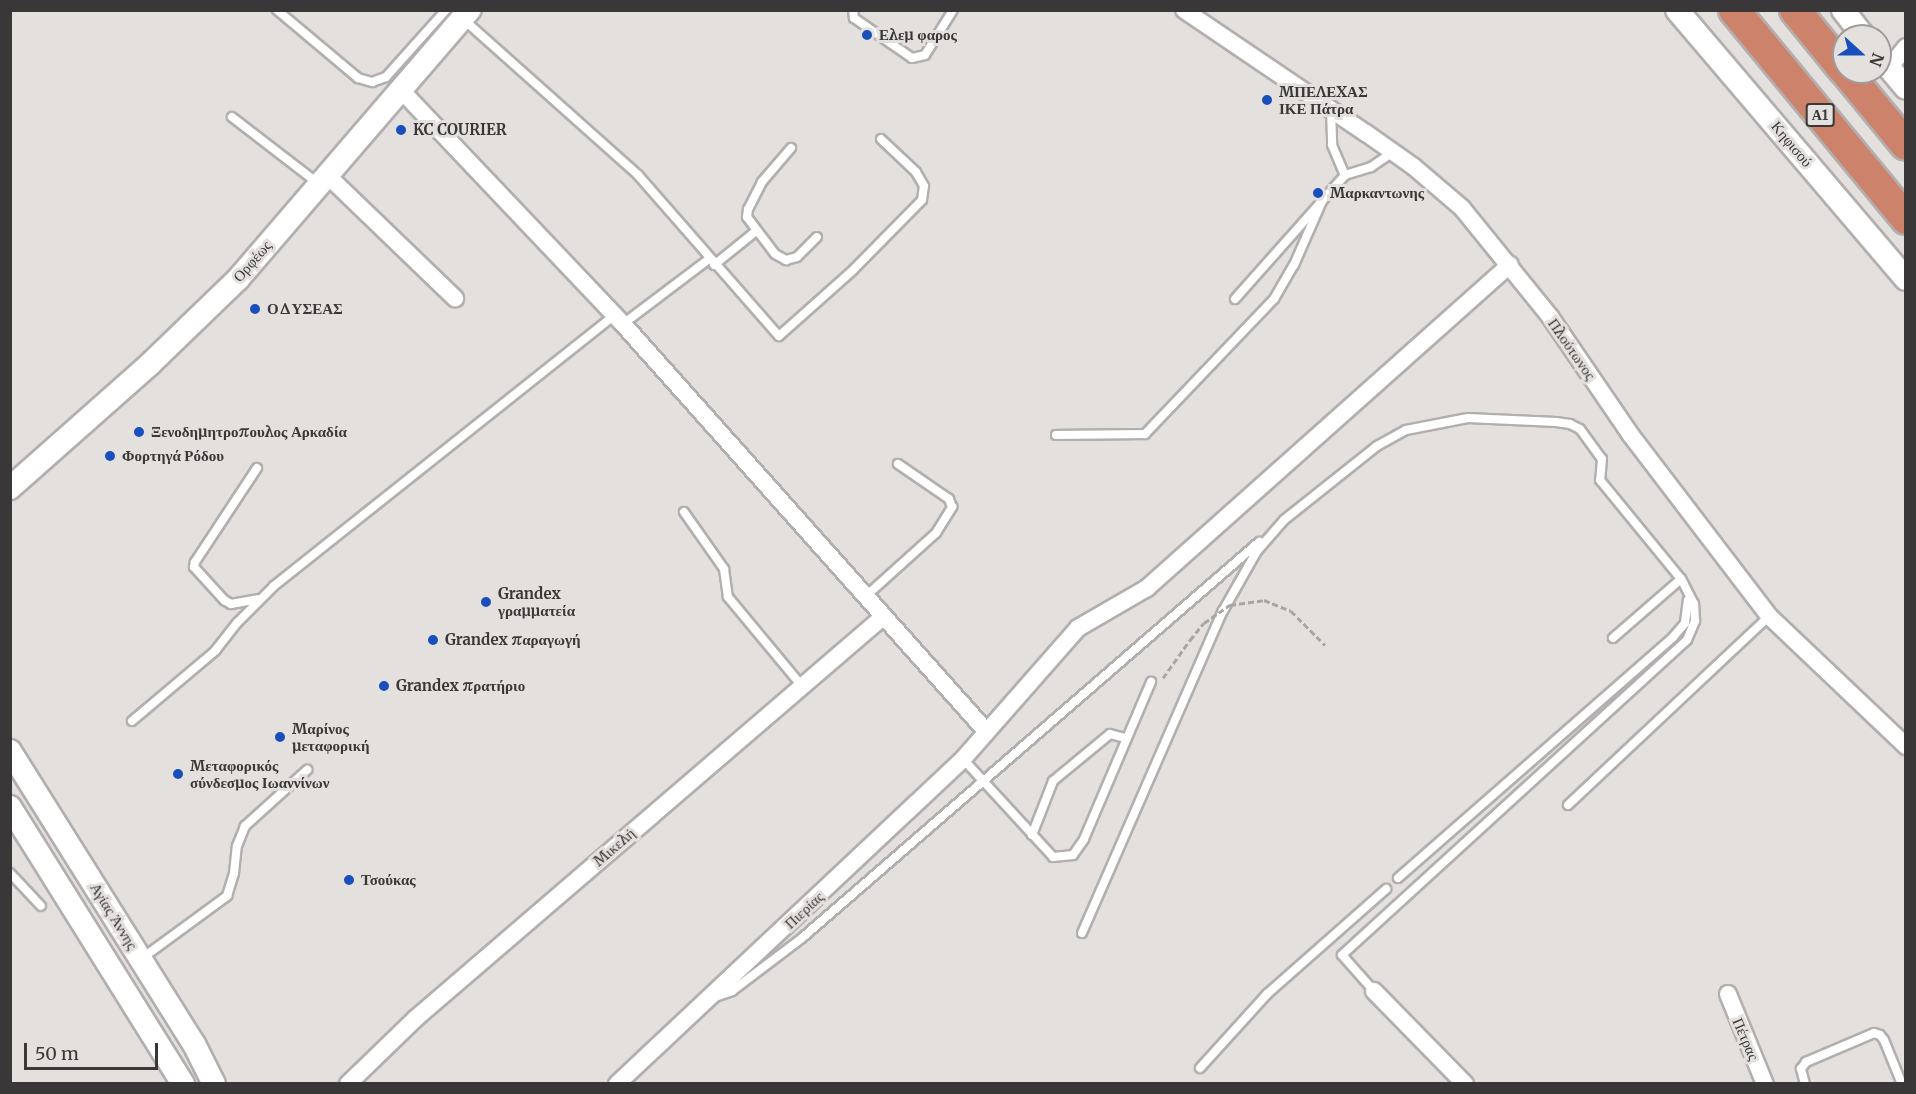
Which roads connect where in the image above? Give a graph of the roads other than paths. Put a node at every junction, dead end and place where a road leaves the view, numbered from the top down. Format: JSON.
{"nodes":[{"id":1,"x":278,"y":10,"type":"edge"},
{"id":2,"x":854,"y":10,"type":"edge"},
{"id":3,"x":953,"y":10,"type":"edge"},
{"id":4,"x":1184,"y":10,"type":"edge"},
{"id":5,"x":1677,"y":10,"type":"edge"},
{"id":6,"x":1734,"y":10,"type":"edge"},
{"id":7,"x":1795,"y":10,"type":"edge"},
{"id":8,"x":1843,"y":10,"type":"edge"},
{"id":9,"x":459,"y":13,"type":"edge"},
{"id":10,"x":1854,"y":24,"type":"edge"},
{"id":11,"x":1905,"y":47,"type":"edge"},
{"id":12,"x":1832,"y":55,"type":"edge"},
{"id":13,"x":1892,"y":57,"type":"edge"},
{"id":14,"x":1892,"y":71,"type":"edge"},
{"id":15,"x":1856,"y":84,"type":"edge"},
{"id":16,"x":1905,"y":87,"type":"edge"},
{"id":17,"x":400,"y":89,"type":"junction"},
{"id":18,"x":1332,"y":110,"type":"junction"},
{"id":19,"x":232,"y":117,"type":"dead end"},
{"id":20,"x":881,"y":139,"type":"dead end"},
{"id":21,"x":1905,"y":145,"type":"edge"},
{"id":22,"x":791,"y":148,"type":"dead end"},
{"id":23,"x":1393,"y":152,"type":"junction"},
{"id":24,"x":1345,"y":175,"type":"junction"},
{"id":25,"x":323,"y":179,"type":"junction"},
{"id":26,"x":1323,"y":199,"type":"junction"},
{"id":27,"x":1905,"y":219,"type":"edge"},
{"id":28,"x":756,"y":231,"type":"junction"},
{"id":29,"x":817,"y":237,"type":"dead end"},
{"id":30,"x":712,"y":262,"type":"junction"},
{"id":31,"x":1510,"y":266,"type":"junction"},
{"id":32,"x":1905,"y":279,"type":"edge"},
{"id":33,"x":455,"y":298,"type":"dead end"},
{"id":34,"x":1235,"y":299,"type":"dead end"},
{"id":35,"x":618,"y":320,"type":"junction"},
{"id":36,"x":1056,"y":435,"type":"dead end"},
{"id":37,"x":898,"y":464,"type":"dead end"},
{"id":38,"x":257,"y":468,"type":"dead end"},
{"id":39,"x":10,"y":488,"type":"edge"},
{"id":40,"x":684,"y":512,"type":"dead end"},
{"id":41,"x":1284,"y":520,"type":"junction"},
{"id":42,"x":1681,"y":579,"type":"junction"},
{"id":43,"x":866,"y":596,"type":"junction"},
{"id":44,"x":262,"y":598,"type":"junction"},
{"id":45,"x":884,"y":616,"type":"junction"},
{"id":46,"x":1769,"y":616,"type":"junction"},
{"id":47,"x":1613,"y":638,"type":"dead end"},
{"id":48,"x":1151,"y":682,"type":"road end"},
{"id":49,"x":801,"y":685,"type":"junction"},
{"id":50,"x":132,"y":721,"type":"dead end"},
{"id":51,"x":986,"y":731,"type":"junction"},
{"id":52,"x":1125,"y":738,"type":"junction"},
{"id":53,"x":1905,"y":746,"type":"edge"},
{"id":54,"x":10,"y":751,"type":"edge"},
{"id":55,"x":963,"y":759,"type":"junction"},
{"id":56,"x":307,"y":770,"type":"dead end"},
{"id":57,"x":982,"y":780,"type":"junction"},
{"id":58,"x":1568,"y":805,"type":"dead end"},
{"id":59,"x":10,"y":807,"type":"edge"},
{"id":60,"x":1032,"y":835,"type":"junction"},
{"id":61,"x":10,"y":873,"type":"edge"},
{"id":62,"x":1398,"y":878,"type":"dead end"},
{"id":63,"x":1386,"y":889,"type":"dead end"},
{"id":64,"x":40,"y":906,"type":"dead end"},
{"id":65,"x":1082,"y":933,"type":"dead end"},
{"id":66,"x":141,"y":959,"type":"junction"},
{"id":67,"x":1374,"y":991,"type":"joint"},
{"id":68,"x":1728,"y":994,"type":"dead end"},
{"id":69,"x":705,"y":1001,"type":"junction"},
{"id":70,"x":1200,"y":1068,"type":"dead end"},
{"id":71,"x":183,"y":1083,"type":"edge"},
{"id":72,"x":214,"y":1083,"type":"edge"},
{"id":73,"x":348,"y":1083,"type":"edge"},
{"id":74,"x":616,"y":1083,"type":"edge"},
{"id":75,"x":1465,"y":1083,"type":"edge"},
{"id":76,"x":1765,"y":1083,"type":"edge"},
{"id":77,"x":1805,"y":1083,"type":"edge"},
{"id":78,"x":1902,"y":1083,"type":"edge"}],
"edges":[{"from":1,"to":9,"type":"lane"},
{"from":2,"to":3,"type":"lane"},
{"from":4,"to":18,"type":"street","name":"Πλούτωνος"},
{"from":5,"to":32,"type":"street","name":"Κηφισού"},
{"from":6,"to":27,"type":"highway","number":"Α1"},
{"from":7,"to":12,"type":"highway"},
{"from":8,"to":10,"type":"street"},
{"from":9,"to":17,"type":"street","name":"Ορφέως"},
{"from":9,"to":30,"type":"lane"},
{"from":11,"to":13,"type":"street"},
{"from":14,"to":16,"type":"street"},
{"from":15,"to":21,"type":"highway"},
{"from":17,"to":25,"type":"street","name":"Ορφέως"},
{"from":17,"to":35,"type":"street"},
{"from":18,"to":23,"type":"street","name":"Πλούτωνος"},
{"from":18,"to":24,"type":"lane"},
{"from":19,"to":25,"type":"lane"},
{"from":20,"to":30,"type":"lane"},
{"from":22,"to":28,"type":"lane"},
{"from":23,"to":24,"type":"lane"},
{"from":23,"to":31,"type":"street","name":"Πλούτωνος"},
{"from":24,"to":26,"type":"lane"},
{"from":25,"to":33,"type":"street"},
{"from":25,"to":39,"type":"street","name":"Ορφέως"},
{"from":26,"to":34,"type":"lane"},
{"from":26,"to":36,"type":"lane"},
{"from":28,"to":29,"type":"lane"},
{"from":28,"to":30,"type":"lane"},
{"from":30,"to":35,"type":"lane"},
{"from":31,"to":46,"type":"street","name":"Πλούτωνος"},
{"from":31,"to":51,"type":"street","name":"Πιερίας"},
{"from":35,"to":43,"type":"street"},
{"from":35,"to":44,"type":"lane"},
{"from":37,"to":43,"type":"lane"},
{"from":38,"to":44,"type":"lane"},
{"from":40,"to":49,"type":"lane"},
{"from":41,"to":42,"type":"lane"},
{"from":41,"to":57,"type":"lane"},
{"from":41,"to":65,"type":"lane"},
{"from":42,"to":47,"type":"lane"},
{"from":42,"to":62,"type":"lane"},
{"from":42,"to":67,"type":"lane"},
{"from":43,"to":45,"type":"street"},
{"from":44,"to":50,"type":"lane"},
{"from":45,"to":49,"type":"street","name":"Μικελή"},
{"from":45,"to":51,"type":"street"},
{"from":46,"to":53,"type":"street","name":"Πλούτωνος"},
{"from":46,"to":58,"type":"lane"},
{"from":48,"to":52,"type":"lane"},
{"from":49,"to":73,"type":"street","name":"Μικελή"},
{"from":51,"to":55,"type":"street","name":"Πιερίας"},
{"from":52,"to":60,"type":"lane"},
{"from":52,"to":60,"type":"lane"},
{"from":54,"to":66,"type":"street","name":"Αγίας Άννης"},
{"from":55,"to":57,"type":"lane"},
{"from":55,"to":69,"type":"street","name":"Πιερίας"},
{"from":56,"to":66,"type":"lane"},
{"from":57,"to":60,"type":"lane"},
{"from":57,"to":69,"type":"lane"},
{"from":59,"to":71,"type":"street","name":"Αγίας Άννης"},
{"from":61,"to":64,"type":"lane"},
{"from":63,"to":70,"type":"lane"},
{"from":66,"to":72,"type":"street","name":"Αγίας Άννης"},
{"from":67,"to":75,"type":"street"},
{"from":68,"to":76,"type":"street","name":"Πέτρας"},
{"from":69,"to":74,"type":"street","name":"Πιερίας"},
{"from":77,"to":78,"type":"lane"}]}
